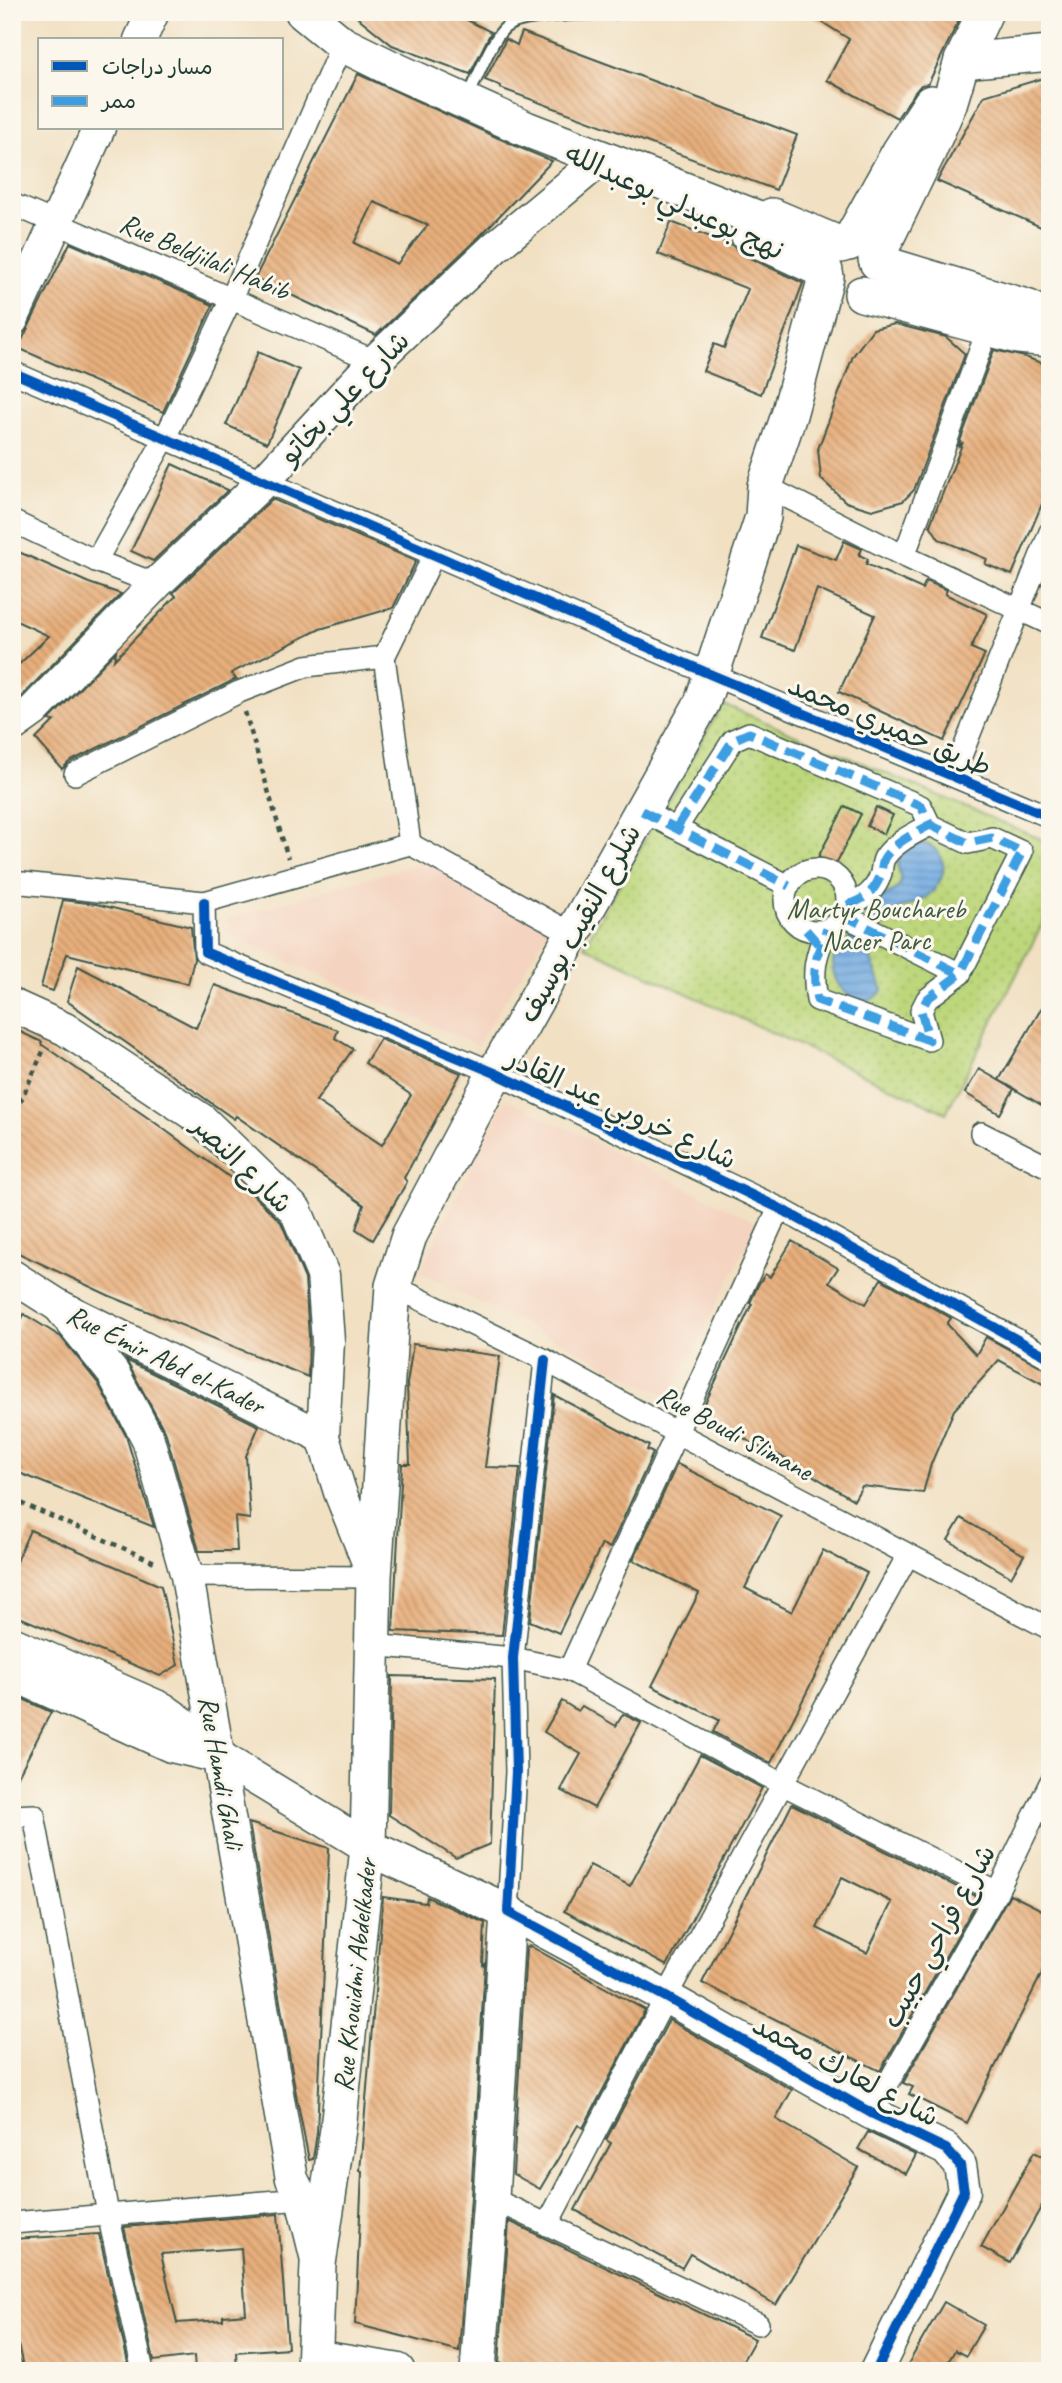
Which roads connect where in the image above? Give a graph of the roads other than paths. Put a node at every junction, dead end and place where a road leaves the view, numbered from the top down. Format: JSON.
{"nodes":[{"id":1,"x":153,"y":12,"type":"edge"},
{"id":2,"x":303,"y":12,"type":"edge"},
{"id":3,"x":985,"y":12,"type":"edge"},
{"id":4,"x":620,"y":13,"type":"edge"},
{"id":5,"x":141,"y":38,"type":"edge"},
{"id":6,"x":342,"y":44,"type":"junction"},
{"id":7,"x":1050,"y":53,"type":"edge"},
{"id":8,"x":962,"y":61,"type":"junction"},
{"id":9,"x":466,"y":102,"type":"junction"},
{"id":10,"x":526,"y":128,"type":"junction"},
{"id":11,"x":98,"y":130,"type":"edge"},
{"id":12,"x":594,"y":165,"type":"junction"},
{"id":13,"x":12,"y":204,"type":"edge"},
{"id":14,"x":55,"y":223,"type":"junction"},
{"id":15,"x":793,"y":232,"type":"dead end"},
{"id":16,"x":851,"y":268,"type":"junction"},
{"id":17,"x":947,"y":293,"type":"dead end"},
{"id":18,"x":232,"y":298,"type":"junction"},
{"id":19,"x":12,"y":320,"type":"edge"},
{"id":20,"x":1050,"y":323,"type":"edge"},
{"id":21,"x":989,"y":327,"type":"junction"},
{"id":22,"x":1050,"y":333,"type":"edge"},
{"id":23,"x":1050,"y":339,"type":"edge"},
{"id":24,"x":375,"y":361,"type":"junction"},
{"id":25,"x":12,"y":372,"type":"edge"},
{"id":26,"x":165,"y":438,"type":"junction"},
{"id":27,"x":264,"y":481,"type":"junction"},
{"id":28,"x":765,"y":486,"type":"junction"},
{"id":29,"x":12,"y":522,"type":"edge"},
{"id":30,"x":1050,"y":532,"type":"edge"},
{"id":31,"x":434,"y":555,"type":"junction"},
{"id":32,"x":904,"y":556,"type":"junction"},
{"id":33,"x":96,"y":561,"type":"junction"},
{"id":34,"x":156,"y":584,"type":"junction"},
{"id":35,"x":1019,"y":610,"type":"junction"},
{"id":36,"x":1050,"y":624,"type":"edge"},
{"id":37,"x":384,"y":657,"type":"junction"},
{"id":38,"x":712,"y":675,"type":"junction"},
{"id":39,"x":12,"y":726,"type":"edge"},
{"id":40,"x":75,"y":774,"type":"dead end"},
{"id":41,"x":953,"y":776,"type":"junction"},
{"id":42,"x":642,"y":811,"type":"junction"},
{"id":43,"x":1050,"y":817,"type":"edge"},
{"id":44,"x":930,"y":825,"type":"junction"},
{"id":45,"x":677,"y":827,"type":"junction"},
{"id":46,"x":410,"y":844,"type":"junction"},
{"id":47,"x":23,"y":883,"type":"dead end"},
{"id":48,"x":789,"y":886,"type":"junction"},
{"id":49,"x":204,"y":902,"type":"junction"},
{"id":50,"x":833,"y":924,"type":"junction"},
{"id":51,"x":573,"y":934,"type":"junction"},
{"id":52,"x":960,"y":974,"type":"junction"},
{"id":53,"x":12,"y":1005,"type":"edge"},
{"id":54,"x":495,"y":1073,"type":"junction"},
{"id":55,"x":981,"y":1133,"type":"dead end"},
{"id":56,"x":1050,"y":1168,"type":"edge"},
{"id":57,"x":779,"y":1208,"type":"junction"},
{"id":58,"x":15,"y":1286,"type":"edge"},
{"id":59,"x":393,"y":1286,"type":"junction"},
{"id":60,"x":59,"y":1306,"type":"junction"},
{"id":61,"x":1050,"y":1359,"type":"edge"},
{"id":62,"x":545,"y":1360,"type":"junction"},
{"id":63,"x":677,"y":1433,"type":"junction"},
{"id":64,"x":323,"y":1437,"type":"junction"},
{"id":65,"x":908,"y":1555,"type":"junction"},
{"id":66,"x":187,"y":1576,"type":"junction"},
{"id":67,"x":374,"y":1577,"type":"junction"},
{"id":68,"x":1050,"y":1629,"type":"edge"},
{"id":69,"x":12,"y":1643,"type":"edge"},
{"id":70,"x":371,"y":1645,"type":"junction"},
{"id":71,"x":513,"y":1658,"type":"junction"},
{"id":72,"x":569,"y":1670,"type":"junction"},
{"id":73,"x":12,"y":1674,"type":"edge"},
{"id":74,"x":220,"y":1757,"type":"junction"},
{"id":75,"x":1050,"y":1783,"type":"edge"},
{"id":76,"x":783,"y":1785,"type":"junction"},
{"id":77,"x":12,"y":1816,"type":"edge"},
{"id":78,"x":368,"y":1847,"type":"junction"},
{"id":79,"x":997,"y":1892,"type":"junction"},
{"id":80,"x":508,"y":1912,"type":"junction"},
{"id":81,"x":666,"y":1997,"type":"junction"},
{"id":82,"x":871,"y":2113,"type":"junction"},
{"id":83,"x":491,"y":2198,"type":"junction"},
{"id":84,"x":302,"y":2199,"type":"junction"},
{"id":85,"x":108,"y":2214,"type":"junction"},
{"id":86,"x":12,"y":2223,"type":"edge"},
{"id":87,"x":547,"y":2225,"type":"junction"},
{"id":88,"x":318,"y":2264,"type":"junction"},
{"id":89,"x":758,"y":2324,"type":"dead end"},
{"id":90,"x":315,"y":2365,"type":"edge"},
{"id":91,"x":143,"y":2371,"type":"edge"},
{"id":92,"x":397,"y":2371,"type":"edge"},
{"id":93,"x":478,"y":2371,"type":"edge"},
{"id":94,"x":876,"y":2371,"type":"edge"}],
"edges":[{"from":1,"to":5,"type":"street"},
{"from":2,"to":6,"type":"main road","name":"نهج بوعبدلي بوعبدالله"},
{"from":3,"to":8,"type":"main road","name":"شلرع النقيب بوسيف"},
{"from":4,"to":9,"type":"lane"},
{"from":6,"to":9,"type":"main road","name":"نهج بوعبدلي بوعبدالله"},
{"from":6,"to":18,"type":"street"},
{"from":7,"to":8,"type":"main road"},
{"from":8,"to":16,"type":"main road","name":"شلرع النقيب بوسيف"},
{"from":9,"to":10,"type":"main road","name":"نهج بوعبدلي بوعبدالله"},
{"from":10,"to":12,"type":"main road","name":"نهج بوعبدلي بوعبدالله"},
{"from":10,"to":15,"type":"main road","name":"نهج بوعبدلي بوعبدالله"},
{"from":10,"to":16,"type":"main road","name":"نهج بوعبدلي بوعبدالله"},
{"from":11,"to":14,"type":"street"},
{"from":12,"to":16,"type":"main road","name":"نهج بوعبدلي بوعبدالله"},
{"from":12,"to":24,"type":"street","name":"شارع علي بخاتو"},
{"from":13,"to":14,"type":"street","name":"Rue Beldjilali Habib"},
{"from":14,"to":18,"type":"street","name":"Rue Beldjilali Habib"},
{"from":14,"to":19,"type":"street"},
{"from":16,"to":20,"type":"main road"},
{"from":16,"to":21,"type":"main road"},
{"from":16,"to":28,"type":"main road","name":"شلرع النقيب بوسيف"},
{"from":17,"to":22,"type":"main road"},
{"from":18,"to":24,"type":"street","name":"Rue Beldjilali Habib"},
{"from":18,"to":26,"type":"street"},
{"from":21,"to":23,"type":"main road"},
{"from":21,"to":32,"type":"street"},
{"from":24,"to":27,"type":"street","name":"شارع علي بخاتو"},
{"from":25,"to":26,"type":"street","name":"طريق حميري محمد"},
{"from":26,"to":27,"type":"street","name":"طريق حميري محمد"},
{"from":26,"to":33,"type":"street"},
{"from":27,"to":31,"type":"street","name":"طريق حميري محمد"},
{"from":27,"to":34,"type":"street","name":"شارع علي بخاتو"},
{"from":28,"to":32,"type":"street"},
{"from":28,"to":38,"type":"main road","name":"شلرع النقيب بوسيف"},
{"from":29,"to":33,"type":"street"},
{"from":30,"to":35,"type":"street"},
{"from":31,"to":37,"type":"street"},
{"from":31,"to":38,"type":"street","name":"طريق حميري محمد"},
{"from":32,"to":35,"type":"street"},
{"from":33,"to":34,"type":"street"},
{"from":34,"to":39,"type":"street","name":"شارع علي بخاتو"},
{"from":35,"to":36,"type":"street"},
{"from":35,"to":41,"type":"street"},
{"from":37,"to":40,"type":"street"},
{"from":37,"to":46,"type":"street"},
{"from":38,"to":41,"type":"street","name":"طريق حميري محمد"},
{"from":38,"to":42,"type":"main road","name":"شلرع النقيب بوسيف"},
{"from":41,"to":43,"type":"street","name":"طريق حميري محمد"},
{"from":42,"to":45,"type":"street"},
{"from":42,"to":51,"type":"main road","name":"شلرع النقيب بوسيف"},
{"from":44,"to":45,"type":"street"},
{"from":44,"to":50,"type":"street"},
{"from":44,"to":52,"type":"street"},
{"from":45,"to":48,"type":"street"},
{"from":46,"to":49,"type":"street"},
{"from":46,"to":51,"type":"street"},
{"from":47,"to":49,"type":"street"},
{"from":48,"to":50,"type":"street"},
{"from":48,"to":50,"type":"street"},
{"from":49,"to":54,"type":"street","name":"شارع خروبي عبد القادر"},
{"from":50,"to":52,"type":"street"},
{"from":50,"to":52,"type":"street"},
{"from":51,"to":54,"type":"main road","name":"شلرع النقيب بوسيف"},
{"from":53,"to":64,"type":"street","name":"شارع النصر"},
{"from":54,"to":57,"type":"street","name":"شارع خروبي عبد القادر"},
{"from":54,"to":59,"type":"main road","name":"شلرع النقيب بوسيف"},
{"from":55,"to":56,"type":"street"},
{"from":57,"to":61,"type":"street","name":"شارع خروبي عبد القادر"},
{"from":57,"to":63,"type":"street"},
{"from":58,"to":60,"type":"street","name":"Rue Émir Abd el-Kader"},
{"from":59,"to":62,"type":"street","name":"Rue Boudi Slimane"},
{"from":59,"to":67,"type":"main road","name":"شلرع النقيب بوسيف"},
{"from":60,"to":64,"type":"street","name":"Rue Émir Abd el-Kader"},
{"from":60,"to":66,"type":"street","name":"Rue Hamdi Ghali"},
{"from":62,"to":63,"type":"street","name":"Rue Boudi Slimane"},
{"from":62,"to":71,"type":"street"},
{"from":63,"to":65,"type":"street","name":"Rue Boudi Slimane"},
{"from":63,"to":72,"type":"street"},
{"from":64,"to":67,"type":"street","name":"شارع النصر"},
{"from":65,"to":68,"type":"street","name":"Rue Boudi Slimane"},
{"from":65,"to":76,"type":"street"},
{"from":66,"to":67,"type":"street"},
{"from":66,"to":74,"type":"street","name":"Rue Hamdi Ghali"},
{"from":67,"to":70,"type":"main road","name":"Rue Khouidmi Abdelkader"},
{"from":69,"to":74,"type":"street"},
{"from":70,"to":71,"type":"street"},
{"from":70,"to":78,"type":"main road","name":"Rue Khouidmi Abdelkader"},
{"from":71,"to":72,"type":"street"},
{"from":71,"to":80,"type":"street"},
{"from":72,"to":76,"type":"street"},
{"from":73,"to":74,"type":"street"},
{"from":74,"to":78,"type":"street"},
{"from":74,"to":84,"type":"street","name":"Rue Hamdi Ghali"},
{"from":75,"to":79,"type":"street","name":"شارع فراحي حبيب"},
{"from":76,"to":79,"type":"street"},
{"from":76,"to":81,"type":"street"},
{"from":77,"to":85,"type":"street"},
{"from":78,"to":80,"type":"main road"},
{"from":78,"to":88,"type":"main road","name":"Rue Khouidmi Abdelkader"},
{"from":79,"to":82,"type":"street","name":"شارع فراحي حبيب"},
{"from":80,"to":81,"type":"street","name":"شارع لعارك محمد"},
{"from":80,"to":83,"type":"main road"},
{"from":81,"to":82,"type":"street","name":"شارع لعارك محمد"},
{"from":81,"to":87,"type":"street"},
{"from":82,"to":94,"type":"street","name":"شارع لعارك محمد"},
{"from":83,"to":87,"type":"street"},
{"from":83,"to":93,"type":"main road"},
{"from":84,"to":85,"type":"street"},
{"from":84,"to":88,"type":"street","name":"Rue Hamdi Ghali"},
{"from":85,"to":86,"type":"street"},
{"from":85,"to":91,"type":"street"},
{"from":87,"to":89,"type":"street"},
{"from":88,"to":90,"type":"main road","name":"Rue Khouidmi Abdelkader"},
{"from":90,"to":92,"type":"main road"}]}
